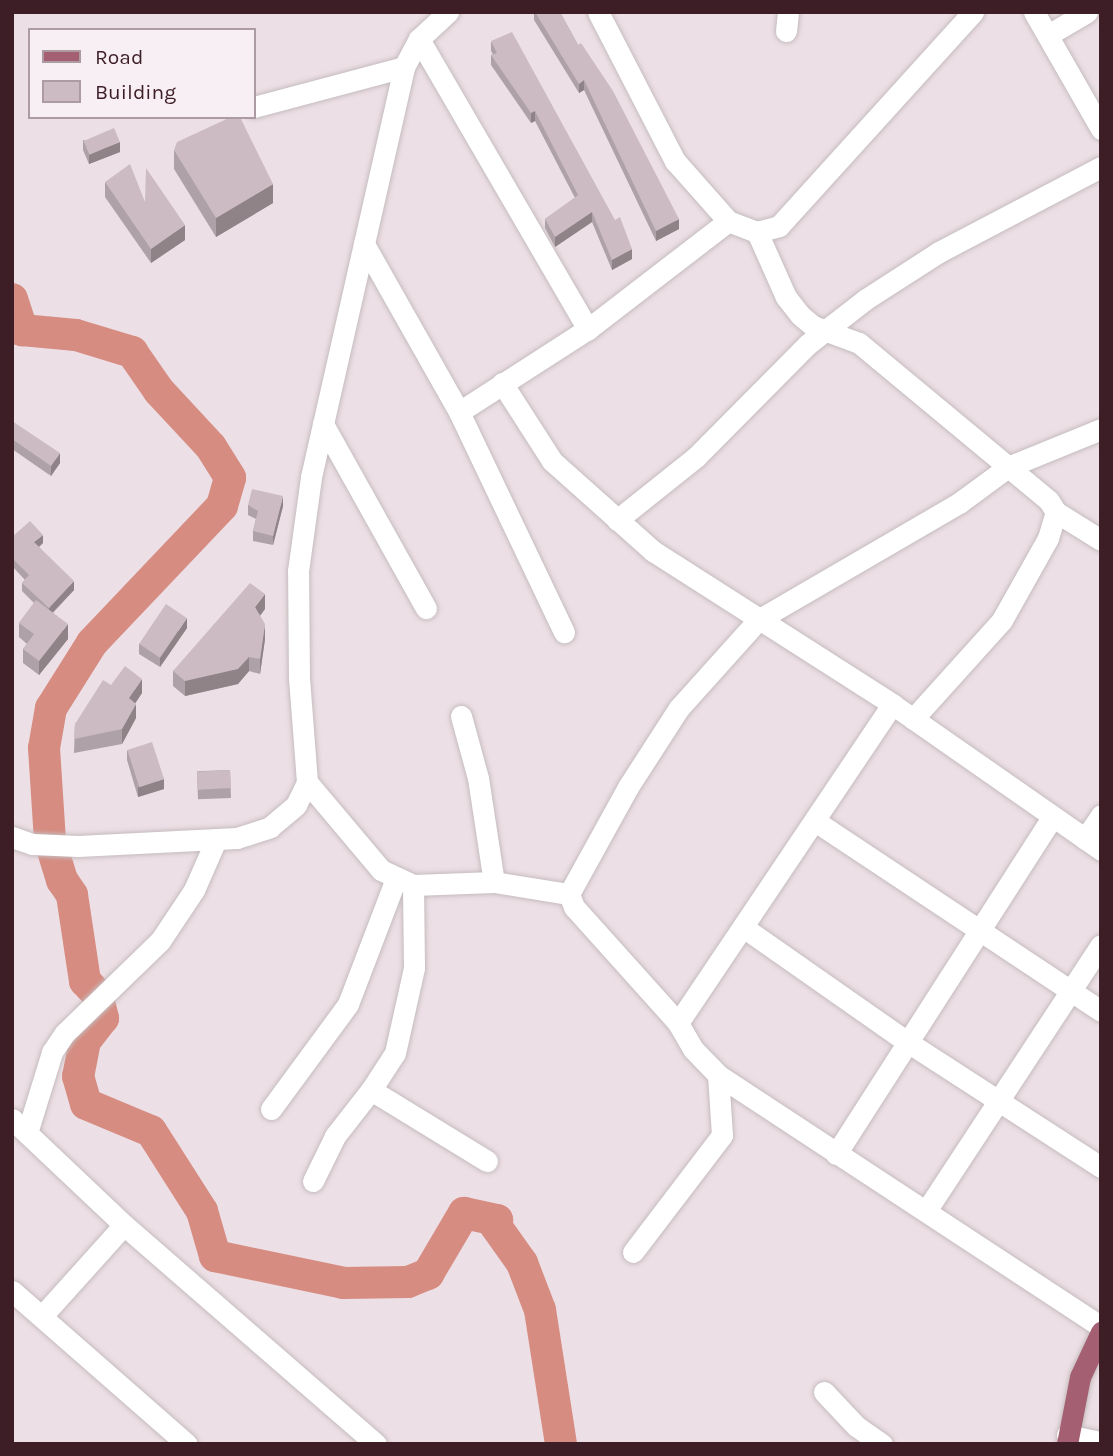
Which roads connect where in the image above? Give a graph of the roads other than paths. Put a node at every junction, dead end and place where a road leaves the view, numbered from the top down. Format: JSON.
{"nodes":[{"id":1,"x":447,"y":12,"type":"edge"},
{"id":2,"x":598,"y":12,"type":"edge"},
{"id":3,"x":973,"y":12,"type":"edge"},
{"id":4,"x":1034,"y":12,"type":"edge"},
{"id":5,"x":1087,"y":12,"type":"edge"},
{"id":6,"x":1048,"y":35,"type":"junction"},
{"id":7,"x":419,"y":39,"type":"junction"},
{"id":8,"x":404,"y":67,"type":"junction"},
{"id":9,"x":256,"y":106,"type":"edge"},
{"id":10,"x":1101,"y":129,"type":"edge"},
{"id":11,"x":1101,"y":167,"type":"edge"},
{"id":12,"x":729,"y":220,"type":"junction"},
{"id":13,"x":757,"y":232,"type":"junction"},
{"id":14,"x":364,"y":244,"type":"junction"},
{"id":15,"x":588,"y":329,"type":"junction"},
{"id":16,"x":829,"y":331,"type":"junction"},
{"id":17,"x":502,"y":383,"type":"junction"},
{"id":18,"x":459,"y":412,"type":"junction"},
{"id":19,"x":323,"y":424,"type":"junction"},
{"id":20,"x":1101,"y":429,"type":"edge"},
{"id":21,"x":1008,"y":467,"type":"junction"},
{"id":22,"x":1056,"y":512,"type":"junction"},
{"id":23,"x":617,"y":520,"type":"junction"},
{"id":24,"x":1101,"y":540,"type":"edge"},
{"id":25,"x":426,"y":608,"type":"dead end"},
{"id":26,"x":758,"y":620,"type":"junction"},
{"id":27,"x":564,"y":632,"type":"dead end"},
{"id":28,"x":892,"y":704,"type":"junction"},
{"id":29,"x":461,"y":716,"type":"dead end"},
{"id":30,"x":913,"y":719,"type":"junction"},
{"id":31,"x":307,"y":782,"type":"junction"},
{"id":32,"x":1101,"y":815,"type":"edge"},
{"id":33,"x":1052,"y":818,"type":"junction"},
{"id":34,"x":815,"y":821,"type":"junction"},
{"id":35,"x":22,"y":840,"type":"edge"},
{"id":36,"x":216,"y":840,"type":"junction"},
{"id":37,"x":1093,"y":844,"type":"edge"},
{"id":38,"x":404,"y":881,"type":"junction"},
{"id":39,"x":494,"y":882,"type":"junction"},
{"id":40,"x":569,"y":894,"type":"junction"},
{"id":41,"x":743,"y":927,"type":"junction"},
{"id":42,"x":980,"y":932,"type":"junction"},
{"id":43,"x":1101,"y":945,"type":"edge"},
{"id":44,"x":1071,"y":992,"type":"junction"},
{"id":45,"x":1101,"y":1011,"type":"edge"},
{"id":46,"x":678,"y":1023,"type":"junction"},
{"id":47,"x":906,"y":1041,"type":"junction"},
{"id":48,"x":718,"y":1075,"type":"junction"},
{"id":49,"x":371,"y":1090,"type":"junction"},
{"id":50,"x":996,"y":1100,"type":"junction"},
{"id":51,"x":271,"y":1109,"type":"dead end"},
{"id":52,"x":20,"y":1126,"type":"edge"},
{"id":53,"x":836,"y":1154,"type":"junction"},
{"id":54,"x":487,"y":1161,"type":"dead end"},
{"id":55,"x":1101,"y":1167,"type":"edge"},
{"id":56,"x":313,"y":1181,"type":"dead end"},
{"id":57,"x":926,"y":1211,"type":"junction"},
{"id":58,"x":124,"y":1225,"type":"junction"},
{"id":59,"x":633,"y":1252,"type":"dead end"},
{"id":60,"x":12,"y":1291,"type":"edge"},
{"id":61,"x":42,"y":1316,"type":"junction"},
{"id":62,"x":1101,"y":1329,"type":"edge"},
{"id":63,"x":824,"y":1392,"type":"dead end"},
{"id":64,"x":1067,"y":1440,"type":"edge"},
{"id":65,"x":1101,"y":1442,"type":"edge"},
{"id":66,"x":187,"y":1444,"type":"edge"},
{"id":67,"x":376,"y":1444,"type":"edge"},
{"id":68,"x":883,"y":1444,"type":"edge"}],
"edges":[{"from":1,"to":7,"type":"street"},
{"from":2,"to":12,"type":"street"},
{"from":3,"to":13,"type":"street"},
{"from":4,"to":6,"type":"street"},
{"from":5,"to":6,"type":"street"},
{"from":6,"to":10,"type":"street"},
{"from":7,"to":8,"type":"street"},
{"from":7,"to":15,"type":"street"},
{"from":8,"to":9,"type":"street"},
{"from":8,"to":14,"type":"street"},
{"from":11,"to":16,"type":"street"},
{"from":12,"to":13,"type":"street"},
{"from":12,"to":15,"type":"street"},
{"from":13,"to":16,"type":"street"},
{"from":14,"to":18,"type":"street"},
{"from":14,"to":19,"type":"street"},
{"from":15,"to":17,"type":"street"},
{"from":16,"to":21,"type":"street"},
{"from":16,"to":23,"type":"street"},
{"from":17,"to":18,"type":"street"},
{"from":17,"to":23,"type":"street"},
{"from":18,"to":27,"type":"street"},
{"from":19,"to":25,"type":"street"},
{"from":19,"to":31,"type":"street"},
{"from":20,"to":21,"type":"street"},
{"from":21,"to":22,"type":"street"},
{"from":21,"to":26,"type":"street"},
{"from":22,"to":24,"type":"street"},
{"from":22,"to":30,"type":"street"},
{"from":23,"to":26,"type":"street"},
{"from":26,"to":28,"type":"street"},
{"from":26,"to":40,"type":"street"},
{"from":28,"to":30,"type":"street"},
{"from":28,"to":34,"type":"street"},
{"from":29,"to":39,"type":"street"},
{"from":30,"to":33,"type":"street"},
{"from":31,"to":36,"type":"street"},
{"from":31,"to":38,"type":"street"},
{"from":32,"to":37,"type":"street"},
{"from":33,"to":37,"type":"street"},
{"from":33,"to":42,"type":"street"},
{"from":34,"to":41,"type":"street"},
{"from":34,"to":42,"type":"street"},
{"from":35,"to":36,"type":"street"},
{"from":36,"to":52,"type":"street"},
{"from":38,"to":39,"type":"street"},
{"from":38,"to":49,"type":"street"},
{"from":38,"to":51,"type":"street"},
{"from":39,"to":40,"type":"street"},
{"from":40,"to":46,"type":"street"},
{"from":41,"to":46,"type":"street"},
{"from":41,"to":47,"type":"street"},
{"from":42,"to":44,"type":"street"},
{"from":42,"to":47,"type":"street"},
{"from":43,"to":44,"type":"street"},
{"from":44,"to":45,"type":"street"},
{"from":44,"to":50,"type":"street"},
{"from":46,"to":48,"type":"street"},
{"from":47,"to":50,"type":"street"},
{"from":47,"to":53,"type":"street"},
{"from":48,"to":53,"type":"street"},
{"from":48,"to":59,"type":"street"},
{"from":49,"to":54,"type":"street"},
{"from":49,"to":56,"type":"street"},
{"from":50,"to":55,"type":"street"},
{"from":50,"to":57,"type":"street"},
{"from":52,"to":58,"type":"street"},
{"from":53,"to":57,"type":"street"},
{"from":57,"to":62,"type":"street"},
{"from":58,"to":61,"type":"street"},
{"from":58,"to":67,"type":"street"},
{"from":60,"to":61,"type":"street"},
{"from":61,"to":66,"type":"street"},
{"from":62,"to":64,"type":"main road"},
{"from":63,"to":68,"type":"street"},
{"from":64,"to":65,"type":"street"}]}
